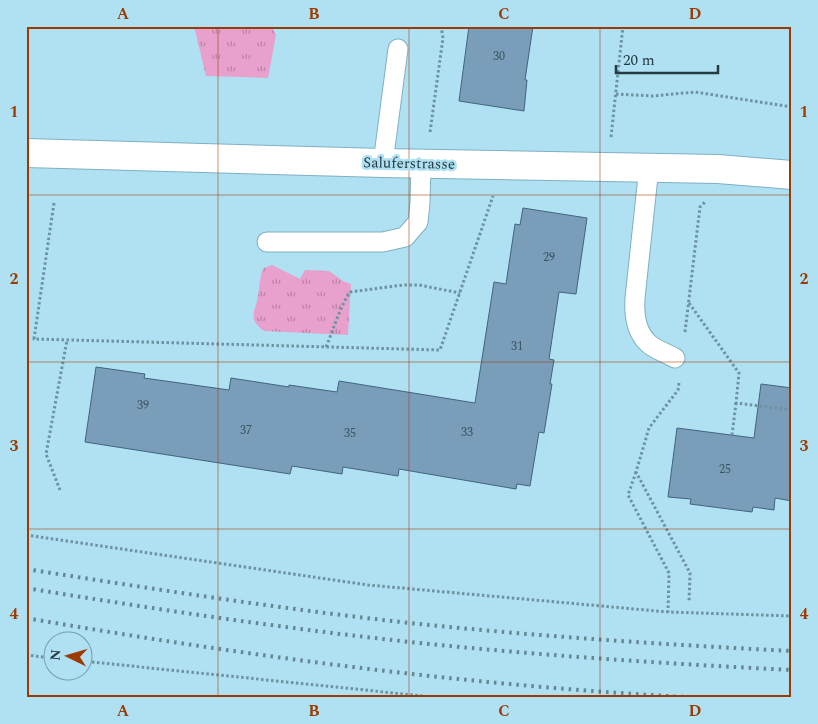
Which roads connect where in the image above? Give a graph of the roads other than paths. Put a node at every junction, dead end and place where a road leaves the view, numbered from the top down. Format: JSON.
{"nodes":[{"id":1,"x":398,"y":49,"type":"dead end"},
{"id":2,"x":425,"y":152,"type":"junction"},
{"id":3,"x":26,"y":153,"type":"edge"},
{"id":4,"x":383,"y":163,"type":"junction"},
{"id":5,"x":650,"y":167,"type":"junction"},
{"id":6,"x":792,"y":175,"type":"edge"},
{"id":7,"x":267,"y":242,"type":"dead end"},
{"id":8,"x":679,"y":350,"type":"road end"}],
"edges":[{"from":1,"to":4,"type":"lane"},
{"from":2,"to":4,"type":"street","name":"Saluferstrasse"},
{"from":2,"to":5,"type":"street","name":"Saluferstrasse"},
{"from":2,"to":7,"type":"lane"},
{"from":3,"to":4,"type":"street","name":"Saluferstrasse"},
{"from":5,"to":6,"type":"street","name":"Saluferstrasse"},
{"from":5,"to":8,"type":"lane"}]}
